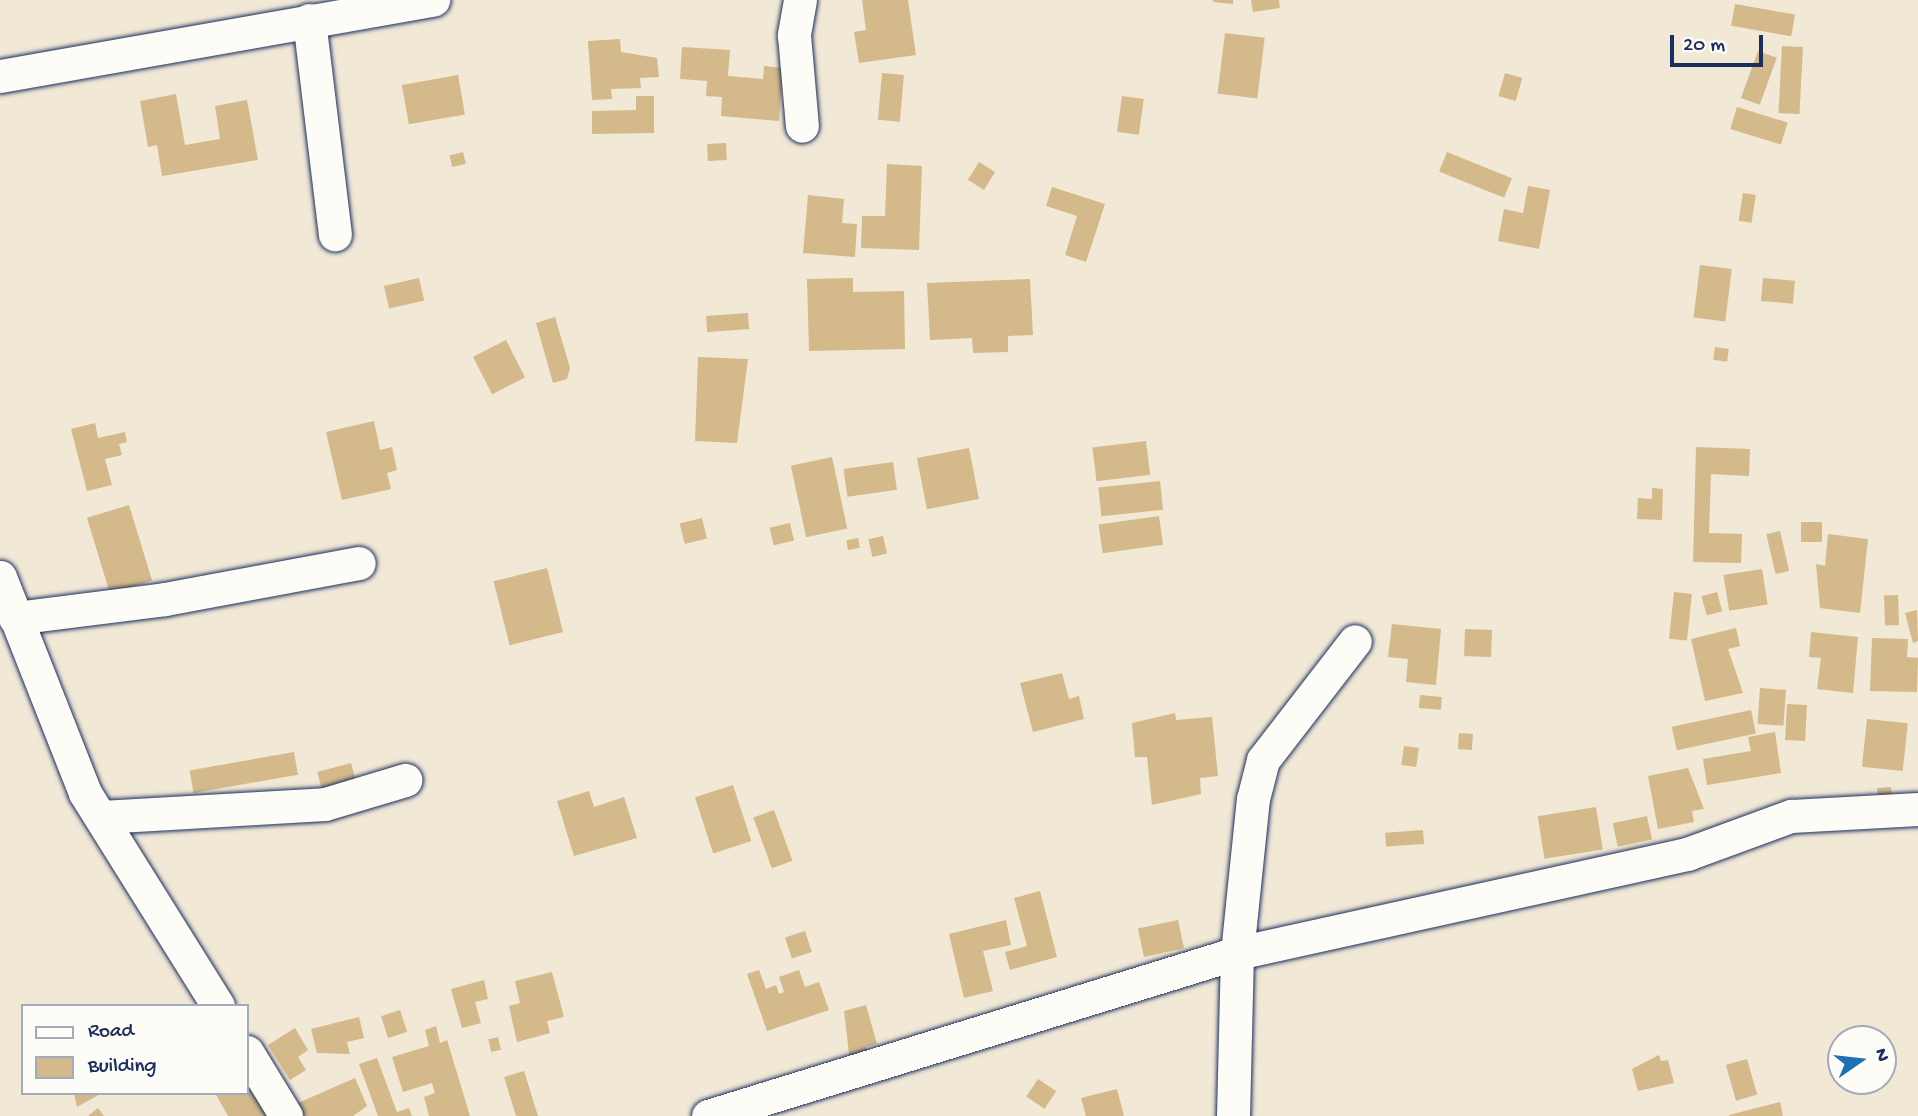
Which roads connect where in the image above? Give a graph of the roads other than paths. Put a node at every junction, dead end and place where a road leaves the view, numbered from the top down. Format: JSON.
{"nodes":[{"id":1,"x":433,"y":0,"type":"edge"},
{"id":2,"x":800,"y":0,"type":"edge"},
{"id":3,"x":309,"y":20,"type":"junction"},
{"id":4,"x":0,"y":76,"type":"edge"},
{"id":5,"x":802,"y":127,"type":"dead end"},
{"id":6,"x":335,"y":234,"type":"dead end"},
{"id":7,"x":359,"y":563,"type":"dead end"},
{"id":8,"x":0,"y":578,"type":"edge"},
{"id":9,"x":15,"y":618,"type":"junction"},
{"id":10,"x":1356,"y":640,"type":"dead end"},
{"id":11,"x":405,"y":780,"type":"dead end"},
{"id":12,"x":1918,"y":809,"type":"edge"},
{"id":13,"x":101,"y":817,"type":"junction"},
{"id":14,"x":1237,"y":953,"type":"junction"},
{"id":15,"x":217,"y":1004,"type":"edge"},
{"id":16,"x":248,"y":1054,"type":"edge"},
{"id":17,"x":286,"y":1116,"type":"edge"},
{"id":18,"x":708,"y":1116,"type":"edge"},
{"id":19,"x":1233,"y":1116,"type":"edge"}],
"edges":[{"from":1,"to":3,"type":"street"},
{"from":2,"to":5,"type":"street"},
{"from":3,"to":4,"type":"street"},
{"from":3,"to":6,"type":"street"},
{"from":7,"to":9,"type":"street"},
{"from":8,"to":9,"type":"street"},
{"from":9,"to":13,"type":"street"},
{"from":10,"to":14,"type":"street"},
{"from":11,"to":13,"type":"street"},
{"from":12,"to":14,"type":"street"},
{"from":13,"to":15,"type":"street"},
{"from":14,"to":18,"type":"street"},
{"from":14,"to":19,"type":"street"},
{"from":16,"to":17,"type":"street"}]}
